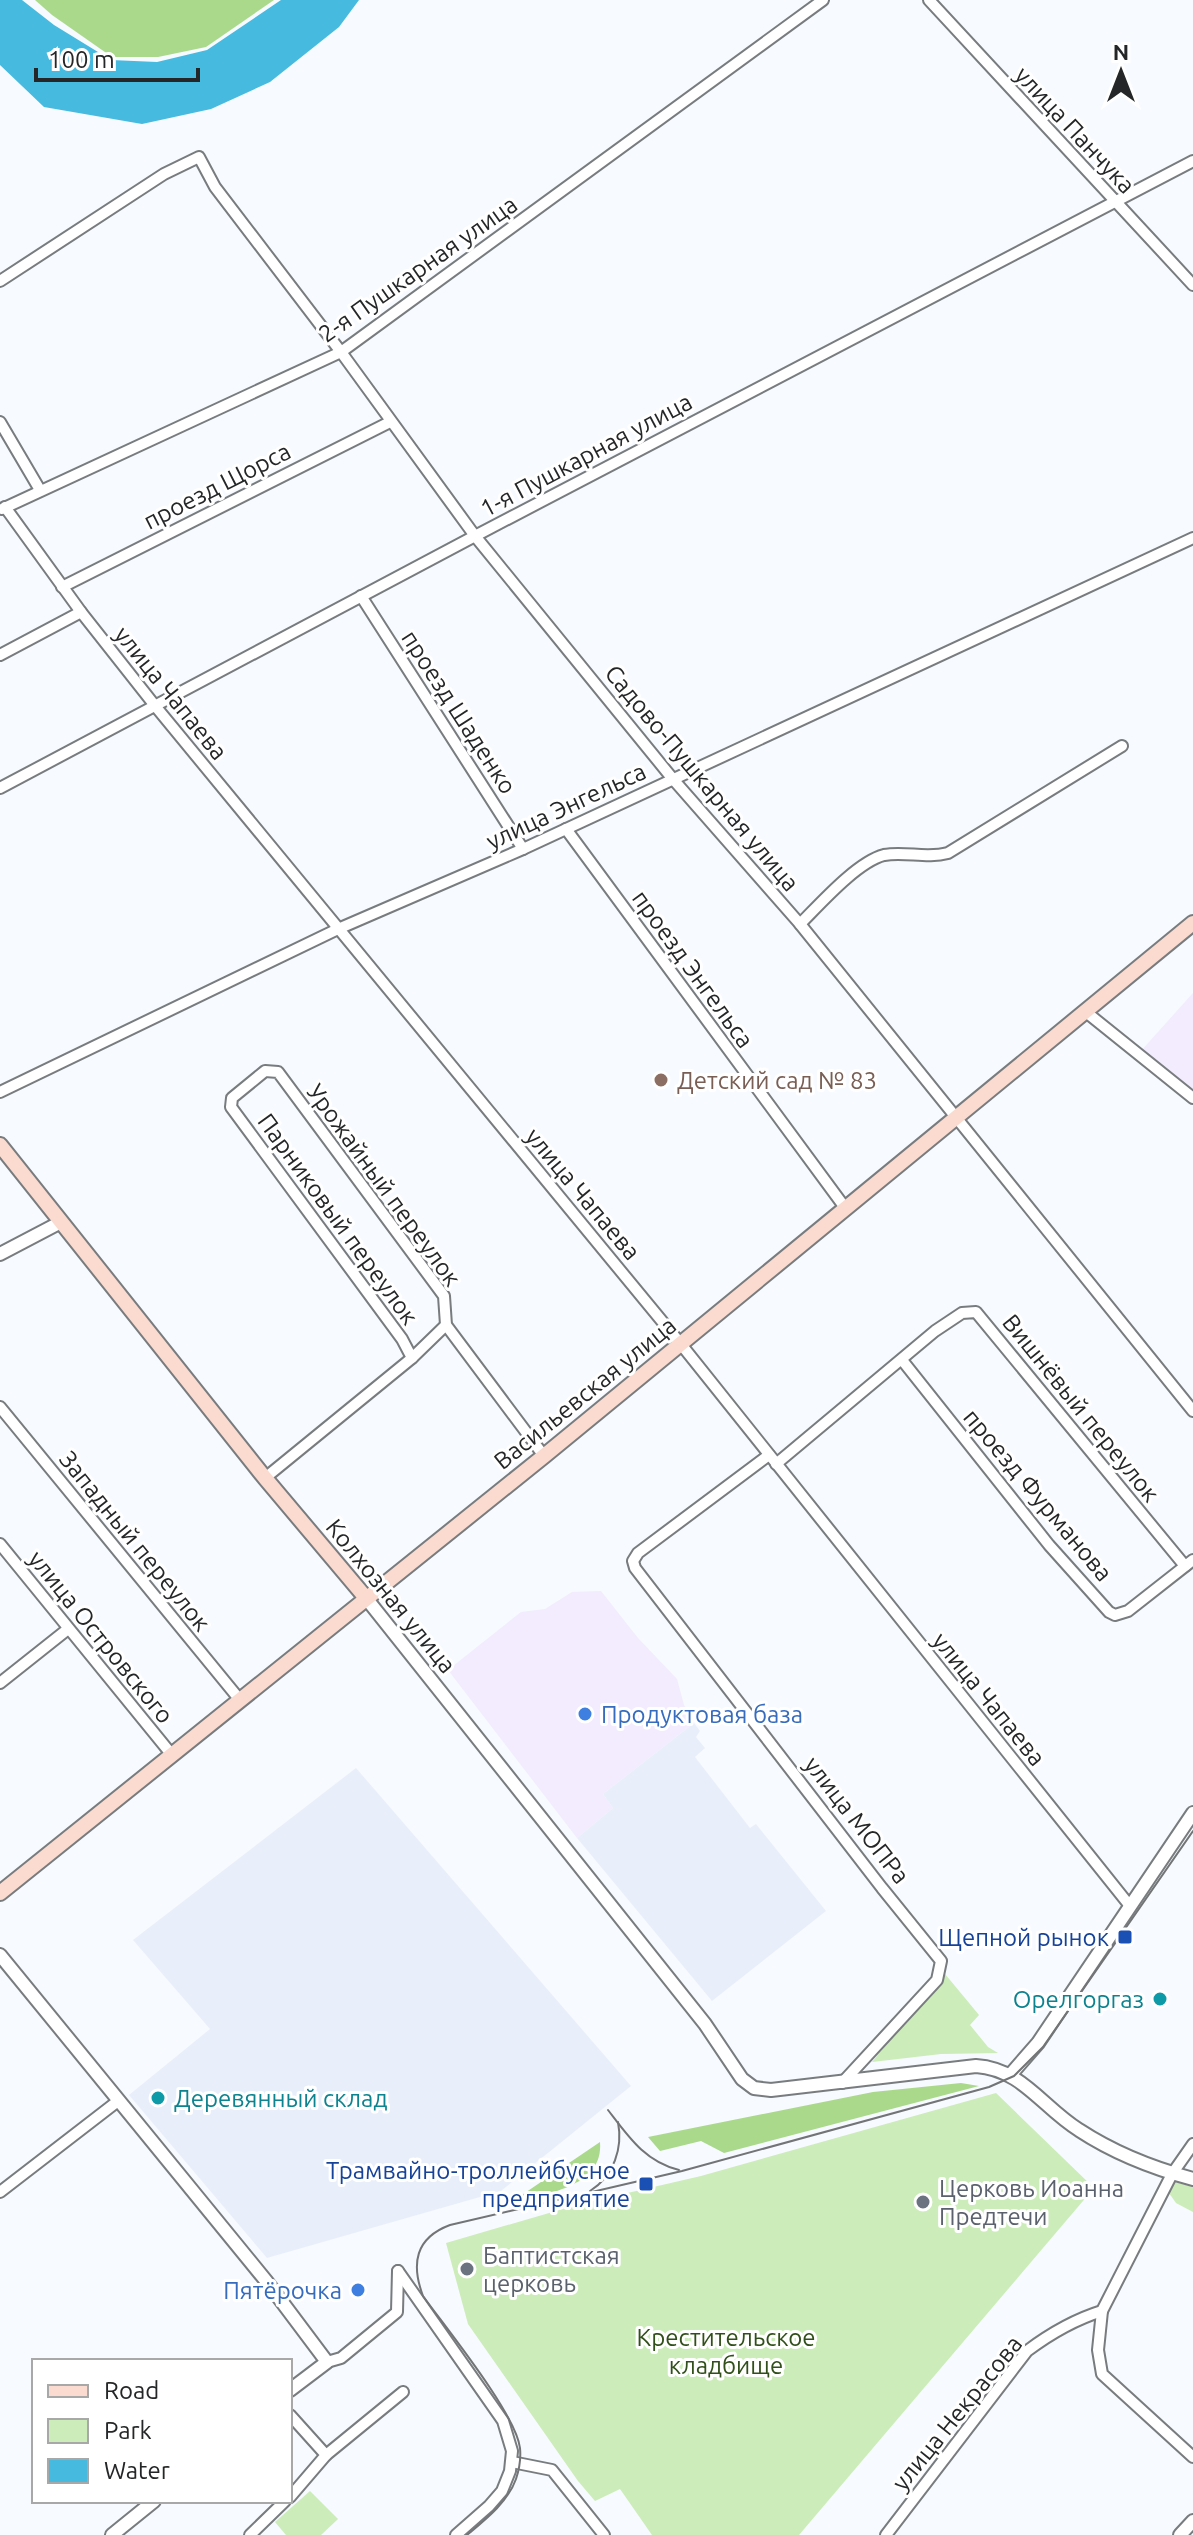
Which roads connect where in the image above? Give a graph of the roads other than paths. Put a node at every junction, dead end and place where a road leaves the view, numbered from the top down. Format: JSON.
{"nodes":[{"id":1,"x":823,"y":0,"type":"edge"},
{"id":2,"x":929,"y":0,"type":"edge"},
{"id":3,"x":1193,"y":161,"type":"edge"},
{"id":4,"x":1113,"y":201,"type":"junction"},
{"id":5,"x":0,"y":281,"type":"edge"},
{"id":6,"x":1193,"y":285,"type":"edge"},
{"id":7,"x":341,"y":352,"type":"junction"},
{"id":8,"x":0,"y":422,"type":"edge"},
{"id":9,"x":390,"y":422,"type":"junction"},
{"id":10,"x":40,"y":490,"type":"junction"},
{"id":11,"x":2,"y":508,"type":"edge"},
{"id":12,"x":475,"y":536,"type":"junction"},
{"id":13,"x":1193,"y":538,"type":"edge"},
{"id":14,"x":62,"y":587,"type":"junction"},
{"id":15,"x":361,"y":596,"type":"junction"},
{"id":16,"x":81,"y":612,"type":"junction"},
{"id":17,"x":0,"y":655,"type":"edge"},
{"id":18,"x":156,"y":707,"type":"junction"},
{"id":19,"x":1122,"y":746,"type":"dead end"},
{"id":20,"x":672,"y":778,"type":"junction"},
{"id":21,"x":0,"y":788,"type":"edge"},
{"id":22,"x":566,"y":829,"type":"junction"},
{"id":23,"x":523,"y":849,"type":"junction"},
{"id":24,"x":1193,"y":923,"type":"edge"},
{"id":25,"x":800,"y":924,"type":"junction"},
{"id":26,"x":338,"y":929,"type":"junction"},
{"id":27,"x":1086,"y":1012,"type":"junction"},
{"id":28,"x":0,"y":1092,"type":"edge"},
{"id":29,"x":1193,"y":1098,"type":"edge"},
{"id":30,"x":231,"y":1107,"type":"joint"},
{"id":31,"x":957,"y":1118,"type":"junction"},
{"id":32,"x":0,"y":1145,"type":"edge"},
{"id":33,"x":846,"y":1209,"type":"junction"},
{"id":34,"x":61,"y":1222,"type":"junction"},
{"id":35,"x":0,"y":1254,"type":"edge"},
{"id":36,"x":446,"y":1325,"type":"junction"},
{"id":37,"x":680,"y":1343,"type":"junction"},
{"id":38,"x":412,"y":1358,"type":"junction"},
{"id":39,"x":902,"y":1360,"type":"junction"},
{"id":40,"x":0,"y":1407,"type":"edge"},
{"id":41,"x":1193,"y":1411,"type":"edge"},
{"id":42,"x":544,"y":1456,"type":"junction"},
{"id":43,"x":772,"y":1459,"type":"junction"},
{"id":44,"x":265,"y":1478,"type":"junction"},
{"id":45,"x":0,"y":1544,"type":"edge"},
{"id":46,"x":1189,"y":1563,"type":"edge"},
{"id":47,"x":366,"y":1598,"type":"junction"},
{"id":48,"x":68,"y":1629,"type":"junction"},
{"id":49,"x":0,"y":1683,"type":"edge"},
{"id":50,"x":240,"y":1700,"type":"junction"},
{"id":51,"x":172,"y":1755,"type":"junction"},
{"id":52,"x":1193,"y":1813,"type":"edge"},
{"id":53,"x":0,"y":1893,"type":"edge"},
{"id":54,"x":1130,"y":1906,"type":"junction"},
{"id":55,"x":0,"y":1955,"type":"edge"},
{"id":56,"x":1011,"y":2074,"type":"junction"},
{"id":57,"x":842,"y":2083,"type":"junction"},
{"id":58,"x":118,"y":2101,"type":"junction"},
{"id":59,"x":1193,"y":2144,"type":"edge"},
{"id":60,"x":1172,"y":2174,"type":"junction"},
{"id":61,"x":1193,"y":2179,"type":"edge"},
{"id":62,"x":0,"y":2192,"type":"edge"},
{"id":63,"x":1102,"y":2311,"type":"junction"},
{"id":64,"x":327,"y":2362,"type":"junction"},
{"id":65,"x":292,"y":2388,"type":"edge"},
{"id":66,"x":403,"y":2392,"type":"dead end"},
{"id":67,"x":292,"y":2417,"type":"edge"},
{"id":68,"x":326,"y":2455,"type":"junction"},
{"id":69,"x":1193,"y":2457,"type":"edge"},
{"id":70,"x":512,"y":2462,"type":"junction"},
{"id":71,"x":292,"y":2495,"type":"edge"},
{"id":72,"x":152,"y":2503,"type":"edge"},
{"id":73,"x":283,"y":2503,"type":"edge"},
{"id":74,"x":1193,"y":2521,"type":"edge"},
{"id":75,"x":112,"y":2535,"type":"edge"},
{"id":76,"x":250,"y":2535,"type":"edge"},
{"id":77,"x":456,"y":2535,"type":"edge"},
{"id":78,"x":604,"y":2535,"type":"edge"},
{"id":79,"x":886,"y":2535,"type":"edge"},
{"id":80,"x":1180,"y":2535,"type":"edge"}],
"edges":[{"from":1,"to":7,"type":"street","name":"2-я Пушкарная улица"},
{"from":2,"to":4,"type":"street","name":"улица Панчука"},
{"from":3,"to":4,"type":"street","name":"1-я Пушкарная улица"},
{"from":4,"to":6,"type":"street","name":"улица Панчука"},
{"from":4,"to":12,"type":"street","name":"1-я Пушкарная улица"},
{"from":5,"to":7,"type":"street","name":"Садово-Пушкарная улица"},
{"from":7,"to":9,"type":"street","name":"Садово-Пушкарная улица"},
{"from":7,"to":10,"type":"street","name":"2-я Пушкарная улица"},
{"from":8,"to":10,"type":"street"},
{"from":9,"to":12,"type":"street","name":"Садово-Пушкарная улица"},
{"from":9,"to":14,"type":"street","name":"проезд Щорса"},
{"from":10,"to":11,"type":"street","name":"2-я Пушкарная улица"},
{"from":11,"to":14,"type":"street","name":"улица Чапаева"},
{"from":12,"to":15,"type":"street","name":"1-я Пушкарная улица"},
{"from":12,"to":20,"type":"street","name":"Садово-Пушкарная улица"},
{"from":13,"to":20,"type":"street","name":"улица Энгельса"},
{"from":14,"to":16,"type":"street","name":"улица Чапаева"},
{"from":15,"to":18,"type":"street","name":"1-я Пушкарная улица"},
{"from":15,"to":23,"type":"street","name":"проезд Шаденко"},
{"from":16,"to":17,"type":"street"},
{"from":16,"to":18,"type":"street","name":"улица Чапаева"},
{"from":18,"to":21,"type":"street","name":"1-я Пушкарная улица"},
{"from":18,"to":26,"type":"street","name":"улица Чапаева"},
{"from":19,"to":25,"type":"street"},
{"from":20,"to":22,"type":"street","name":"улица Энгельса"},
{"from":20,"to":25,"type":"street","name":"Садово-Пушкарная улица"},
{"from":22,"to":23,"type":"street","name":"улица Энгельса"},
{"from":22,"to":33,"type":"street","name":"проезд Энгельса"},
{"from":23,"to":26,"type":"street","name":"улица Энгельса"},
{"from":24,"to":27,"type":"main road","name":"Васильевская улица"},
{"from":25,"to":31,"type":"street","name":"Садово-Пушкарная улица"},
{"from":26,"to":28,"type":"street","name":"улица Энгельса"},
{"from":26,"to":37,"type":"street","name":"улица Чапаева"},
{"from":27,"to":29,"type":"street"},
{"from":27,"to":31,"type":"main road","name":"Васильевская улица"},
{"from":30,"to":36,"type":"street","name":"Урожайный переулок"},
{"from":30,"to":38,"type":"street","name":"Парниковый переулок"},
{"from":31,"to":33,"type":"main road","name":"Васильевская улица"},
{"from":31,"to":41,"type":"street","name":"Садово-Пушкарная улица"},
{"from":32,"to":34,"type":"main road","name":"Колхозная улица"},
{"from":33,"to":37,"type":"main road","name":"Васильевская улица"},
{"from":34,"to":35,"type":"street"},
{"from":34,"to":44,"type":"main road","name":"Колхозная улица"},
{"from":36,"to":38,"type":"street","name":"Урожайный переулок"},
{"from":36,"to":42,"type":"street","name":"Урожайный переулок"},
{"from":37,"to":42,"type":"main road","name":"Васильевская улица"},
{"from":37,"to":43,"type":"street","name":"улица Чапаева"},
{"from":38,"to":44,"type":"street","name":"Парниковый переулок"},
{"from":39,"to":43,"type":"street"},
{"from":39,"to":46,"type":"street","name":"Вишнёвый переулок"},
{"from":39,"to":46,"type":"street","name":"проезд Фурманова"},
{"from":40,"to":50,"type":"street","name":"Западный переулок"},
{"from":42,"to":47,"type":"main road","name":"Васильевская улица"},
{"from":43,"to":54,"type":"street","name":"улица Чапаева"},
{"from":43,"to":57,"type":"street","name":"улица МОПРа"},
{"from":44,"to":47,"type":"main road","name":"Колхозная улица"},
{"from":45,"to":48,"type":"street","name":"улица Островского"},
{"from":47,"to":50,"type":"main road","name":"Васильевская улица"},
{"from":47,"to":57,"type":"street","name":"Колхозная улица"},
{"from":48,"to":49,"type":"street"},
{"from":48,"to":51,"type":"street","name":"улица Островского"},
{"from":50,"to":51,"type":"main road","name":"Васильевская улица"},
{"from":51,"to":53,"type":"main road","name":"Васильевская улица"},
{"from":52,"to":54,"type":"street"},
{"from":54,"to":56,"type":"street"},
{"from":55,"to":58,"type":"street"},
{"from":56,"to":57,"type":"street"},
{"from":56,"to":60,"type":"street"},
{"from":58,"to":62,"type":"street"},
{"from":58,"to":64,"type":"street"},
{"from":59,"to":60,"type":"street"},
{"from":60,"to":61,"type":"street"},
{"from":60,"to":63,"type":"street"},
{"from":63,"to":69,"type":"street"},
{"from":63,"to":79,"type":"street","name":"улица Некрасова"},
{"from":64,"to":65,"type":"street"},
{"from":64,"to":70,"type":"street"},
{"from":66,"to":68,"type":"street"},
{"from":67,"to":68,"type":"street"},
{"from":68,"to":71,"type":"street"},
{"from":70,"to":77,"type":"street"},
{"from":70,"to":78,"type":"street"},
{"from":72,"to":75,"type":"street"},
{"from":73,"to":76,"type":"street"},
{"from":74,"to":80,"type":"street"}]}
